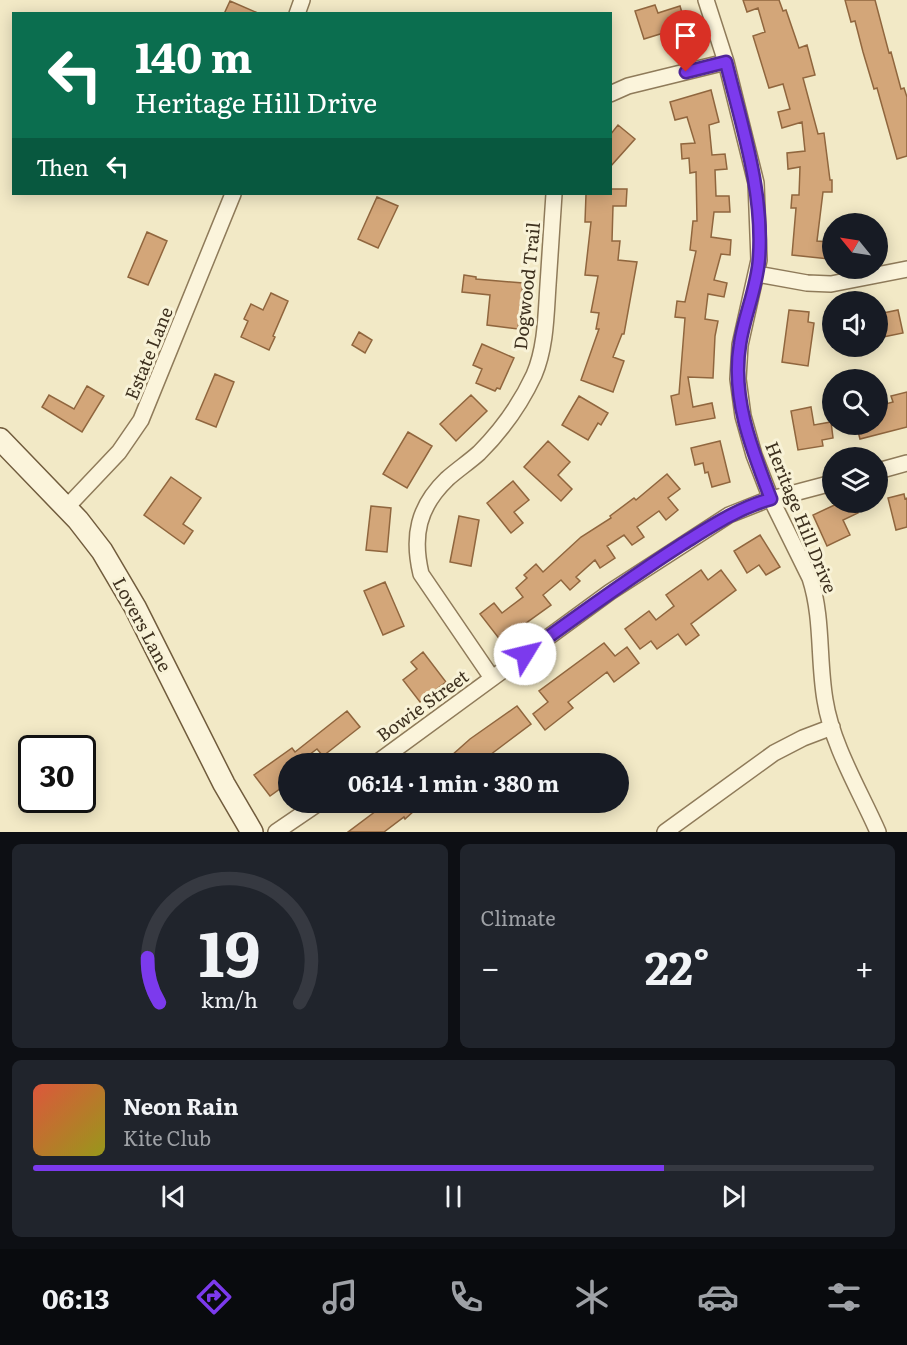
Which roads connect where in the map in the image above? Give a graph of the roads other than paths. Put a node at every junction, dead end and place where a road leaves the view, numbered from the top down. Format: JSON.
{"nodes":[{"id":1,"x":706,"y":0,"type":"edge"},
{"id":2,"x":726,"y":62,"type":"junction"},
{"id":3,"x":612,"y":93,"type":"edge"},
{"id":4,"x":232,"y":195,"type":"edge"},
{"id":5,"x":554,"y":195,"type":"edge"},
{"id":6,"x":907,"y":269,"type":"edge"},
{"id":7,"x":757,"y":274,"type":"junction"},
{"id":8,"x":0,"y":439,"type":"edge"},
{"id":9,"x":907,"y":463,"type":"edge"},
{"id":10,"x":888,"y":468,"type":"edge"},
{"id":11,"x":822,"y":486,"type":"edge"},
{"id":12,"x":771,"y":499,"type":"junction"},
{"id":13,"x":66,"y":508,"type":"junction"},
{"id":14,"x":492,"y":678,"type":"junction"},
{"id":15,"x":832,"y":727,"type":"junction"},
{"id":16,"x":390,"y":753,"type":"edge"},
{"id":17,"x":304,"y":813,"type":"edge"},
{"id":18,"x":252,"y":832,"type":"edge"},
{"id":19,"x":276,"y":832,"type":"edge"},
{"id":20,"x":665,"y":832,"type":"edge"},
{"id":21,"x":878,"y":832,"type":"edge"}],
"edges":[{"from":1,"to":2,"type":"street","name":"Heritage Hill Drive"},
{"from":2,"to":3,"type":"street"},
{"from":2,"to":7,"type":"street","name":"Heritage Hill Drive"},
{"from":4,"to":13,"type":"street","name":"Estate Lane"},
{"from":5,"to":14,"type":"street","name":"Dogwood Trail"},
{"from":6,"to":7,"type":"street"},
{"from":7,"to":12,"type":"street","name":"Heritage Hill Drive"},
{"from":8,"to":13,"type":"street","name":"Lovers Lane"},
{"from":9,"to":10,"type":"street"},
{"from":11,"to":12,"type":"street","name":"Bowie Street"},
{"from":12,"to":14,"type":"street","name":"Bowie Street"},
{"from":12,"to":15,"type":"street","name":"Heritage Hill Drive"},
{"from":13,"to":18,"type":"street","name":"Lovers Lane"},
{"from":14,"to":16,"type":"street","name":"Bowie Street"},
{"from":15,"to":20,"type":"street"},
{"from":15,"to":21,"type":"street","name":"Heritage Hill Drive"},
{"from":17,"to":19,"type":"street"}]}
